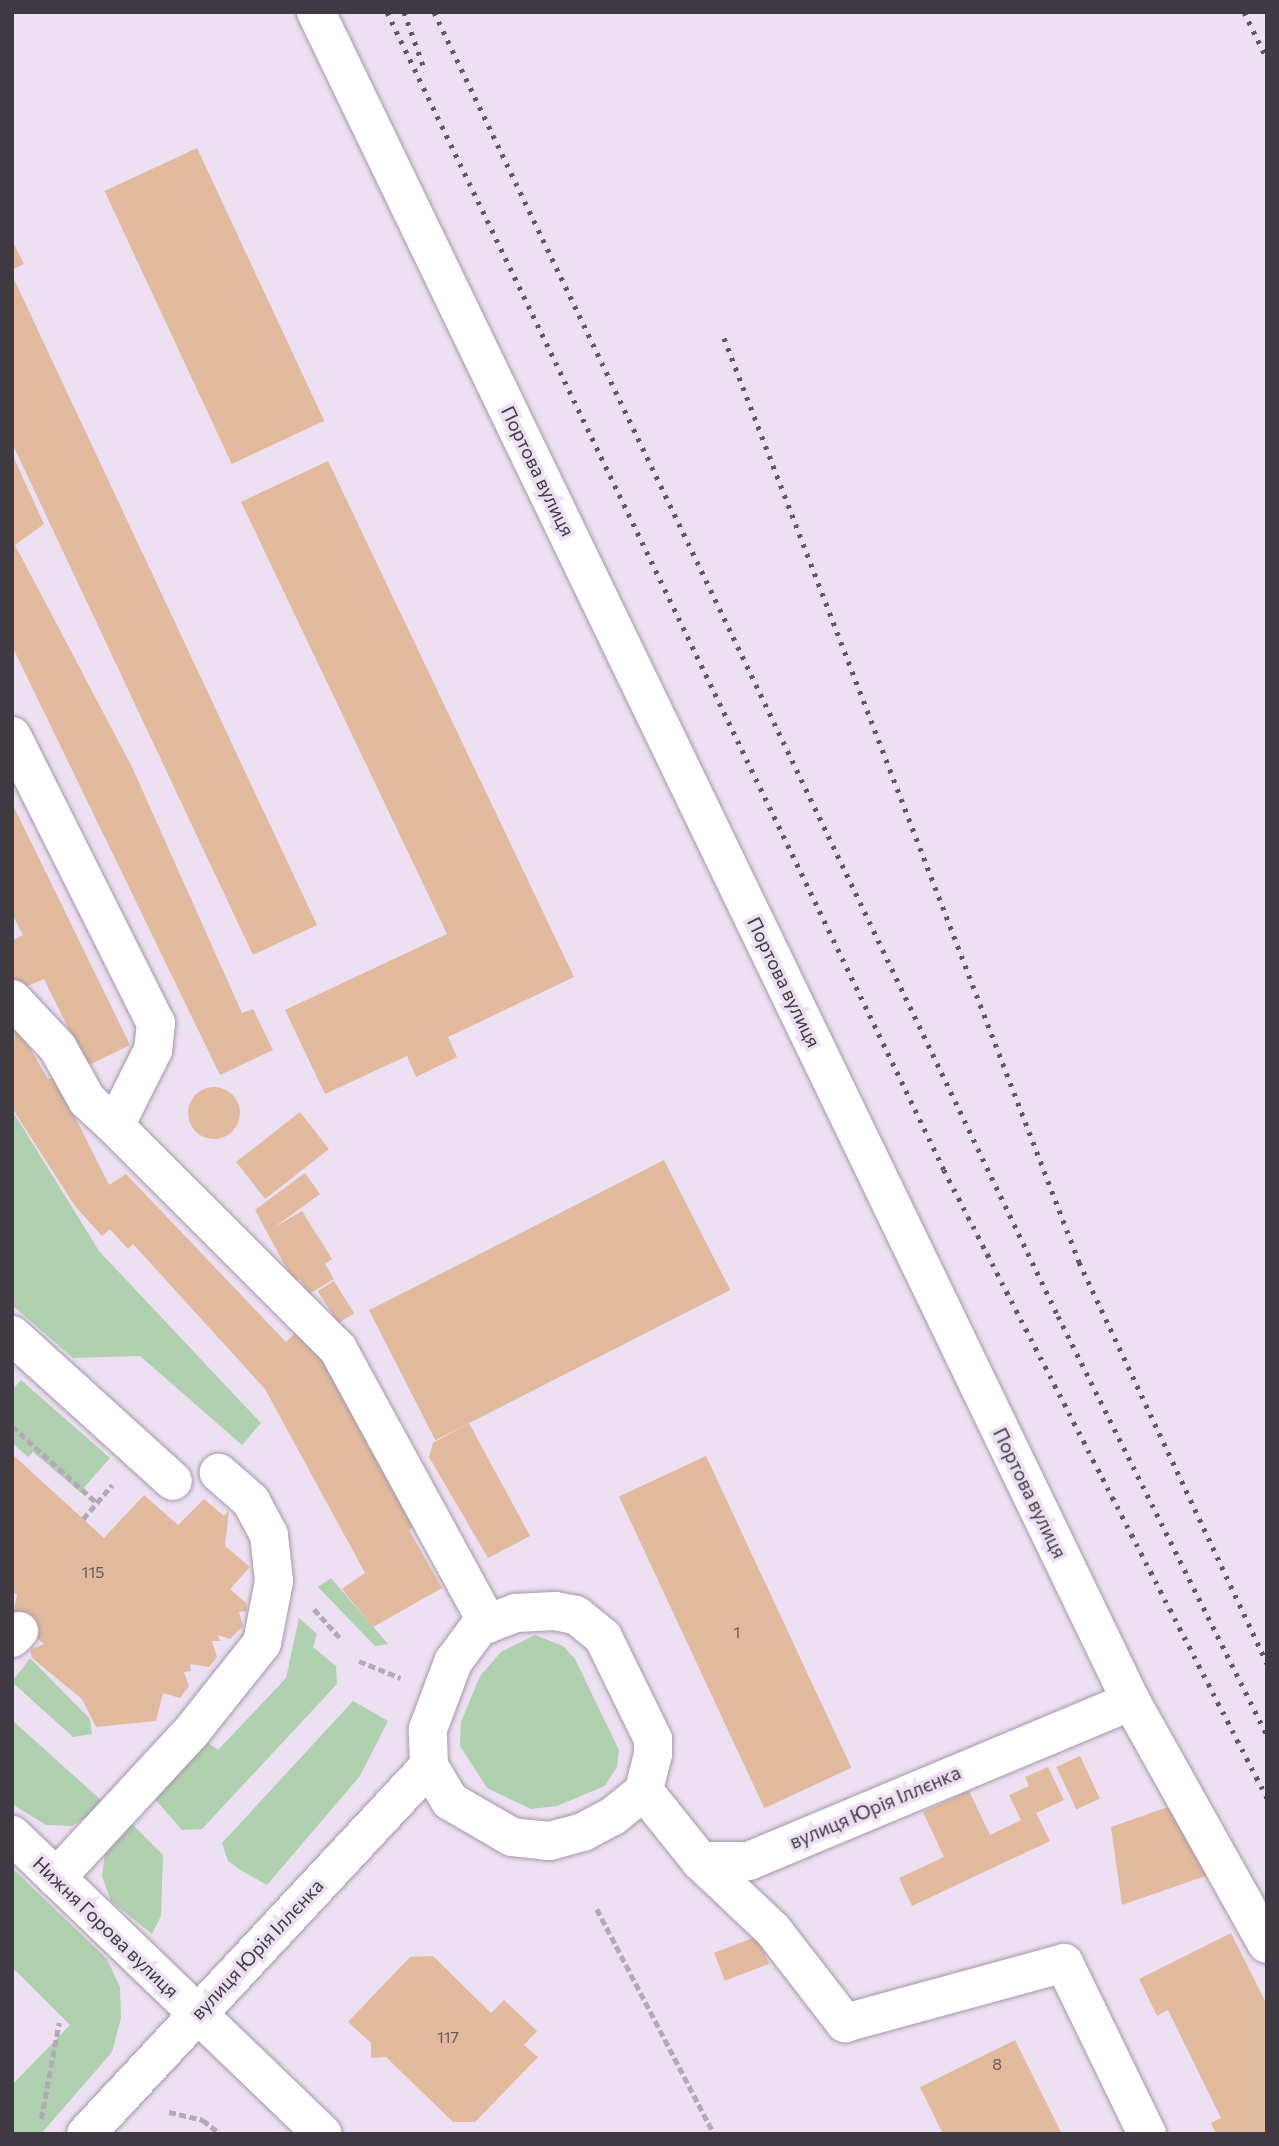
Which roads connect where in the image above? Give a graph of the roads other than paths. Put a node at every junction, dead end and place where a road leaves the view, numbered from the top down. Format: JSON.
{"nodes":[{"id":1,"x":316,"y":12,"type":"edge"},
{"id":2,"x":12,"y":736,"type":"edge"},
{"id":3,"x":12,"y":999,"type":"edge"},
{"id":4,"x":116,"y":1126,"type":"junction"},
{"id":5,"x":12,"y":1335,"type":"edge"},
{"id":6,"x":219,"y":1473,"type":"dead end"},
{"id":7,"x":173,"y":1481,"type":"dead end"},
{"id":8,"x":488,"y":1624,"type":"junction"},
{"id":9,"x":1131,"y":1701,"type":"junction"},
{"id":10,"x":429,"y":1766,"type":"junction"},
{"id":11,"x":644,"y":1791,"type":"junction"},
{"id":12,"x":12,"y":1835,"type":"edge"},
{"id":13,"x":700,"y":1861,"type":"junction"},
{"id":14,"x":56,"y":1878,"type":"junction"},
{"id":15,"x":1267,"y":1944,"type":"edge"},
{"id":16,"x":196,"y":2015,"type":"junction"},
{"id":17,"x":86,"y":2134,"type":"edge"},
{"id":18,"x":323,"y":2134,"type":"edge"},
{"id":19,"x":1147,"y":2134,"type":"edge"}],
"edges":[{"from":1,"to":9,"type":"street","name":"Портова вулиця"},
{"from":2,"to":4,"type":"street"},
{"from":3,"to":4,"type":"street"},
{"from":4,"to":8,"type":"street"},
{"from":5,"to":7,"type":"street"},
{"from":6,"to":14,"type":"street"},
{"from":8,"to":10,"type":"street"},
{"from":8,"to":11,"type":"street"},
{"from":9,"to":13,"type":"street","name":"вулиця Юрія Іллєнка"},
{"from":9,"to":15,"type":"street","name":"Портова вулиця"},
{"from":10,"to":11,"type":"street"},
{"from":10,"to":16,"type":"street","name":"вулиця Юрія Іллєнка"},
{"from":11,"to":13,"type":"street"},
{"from":12,"to":14,"type":"street","name":"Нижня Горова вулиця"},
{"from":13,"to":19,"type":"street"},
{"from":14,"to":16,"type":"street","name":"Нижня Горова вулиця"},
{"from":16,"to":17,"type":"street","name":"вулиця Юрія Іллєнка"},
{"from":16,"to":18,"type":"street","name":"Нижня Горова вулиця"}]}
